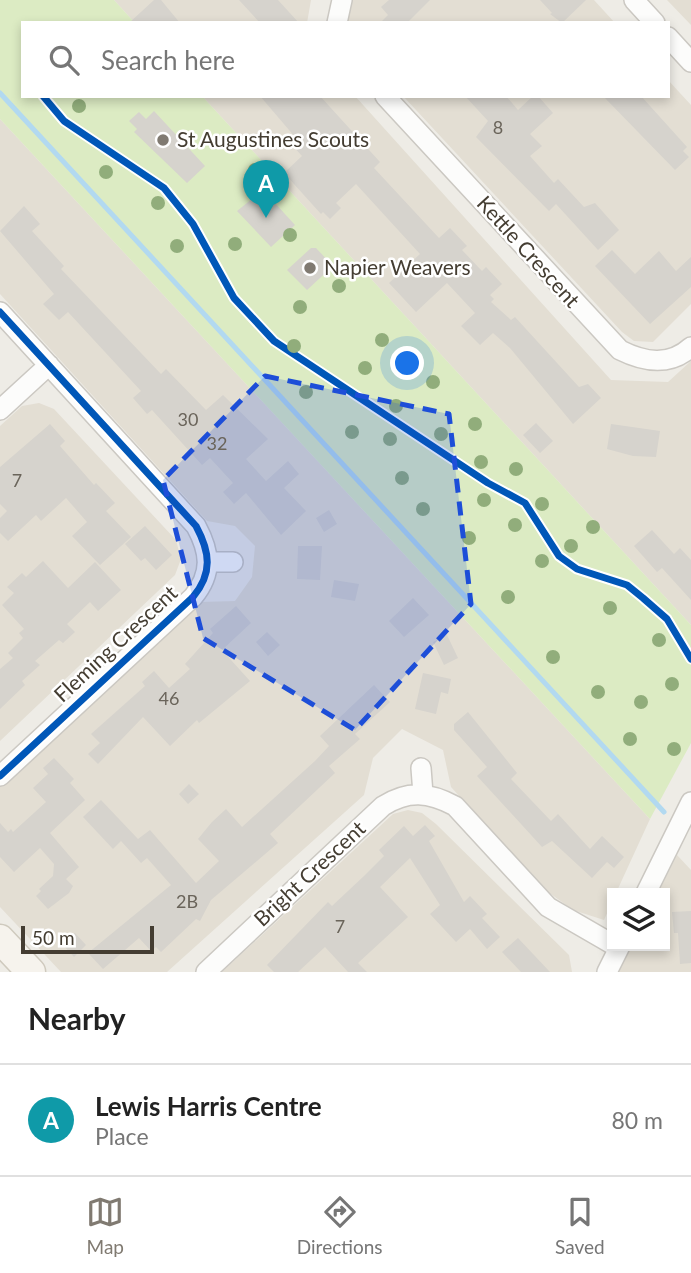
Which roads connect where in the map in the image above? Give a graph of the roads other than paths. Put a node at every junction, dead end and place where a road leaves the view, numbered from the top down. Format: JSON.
{"nodes":[{"id":1,"x":342,"y":0,"type":"edge"},
{"id":2,"x":634,"y":0,"type":"edge"},
{"id":3,"x":337,"y":21,"type":"edge"},
{"id":4,"x":653,"y":21,"type":"edge"},
{"id":5,"x":670,"y":39,"type":"edge"},
{"id":6,"x":691,"y":62,"type":"edge"},
{"id":7,"x":388,"y":98,"type":"edge"},
{"id":8,"x":0,"y":312,"type":"edge"},
{"id":9,"x":691,"y":347,"type":"edge"},
{"id":10,"x":49,"y":365,"type":"junction"},
{"id":11,"x":0,"y":410,"type":"edge"},
{"id":12,"x":208,"y":562,"type":"junction"},
{"id":13,"x":233,"y":562,"type":"dead end"},
{"id":14,"x":422,"y":768,"type":"dead end"},
{"id":15,"x":0,"y":775,"type":"edge"},
{"id":16,"x":423,"y":794,"type":"junction"},
{"id":17,"x":691,"y":802,"type":"edge"},
{"id":18,"x":648,"y":888,"type":"edge"},
{"id":19,"x":0,"y":939,"type":"edge"},
{"id":20,"x":607,"y":940,"type":"edge"},
{"id":21,"x":615,"y":951,"type":"edge"},
{"id":22,"x":31,"y":972,"type":"edge"},
{"id":23,"x":206,"y":972,"type":"edge"},
{"id":24,"x":607,"y":972,"type":"edge"}],
"edges":[{"from":1,"to":3,"type":"street"},
{"from":2,"to":4,"type":"street"},
{"from":5,"to":6,"type":"street"},
{"from":7,"to":9,"type":"street","name":"Kettle Crescent"},
{"from":8,"to":10,"type":"street"},
{"from":10,"to":11,"type":"street"},
{"from":10,"to":12,"type":"street"},
{"from":12,"to":13,"type":"street"},
{"from":12,"to":15,"type":"street","name":"Fleming Crescent"},
{"from":14,"to":16,"type":"street"},
{"from":16,"to":20,"type":"street"},
{"from":16,"to":23,"type":"street","name":"Bright Crescent"},
{"from":17,"to":18,"type":"street"},
{"from":19,"to":22,"type":"street"},
{"from":21,"to":24,"type":"street"}]}
